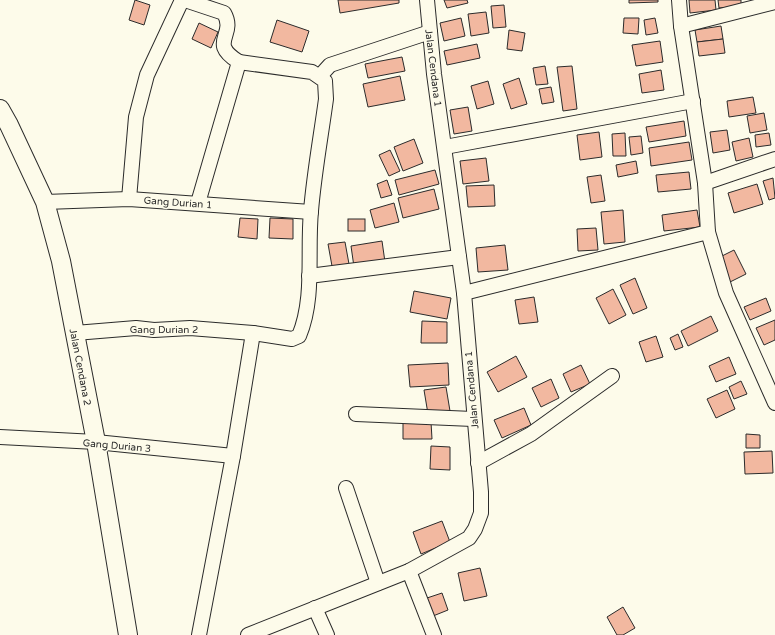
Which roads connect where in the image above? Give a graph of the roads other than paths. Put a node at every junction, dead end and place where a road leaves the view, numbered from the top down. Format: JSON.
{"nodes":[{"id":1,"x":182,"y":0,"type":"edge"},
{"id":2,"x":186,"y":0,"type":"edge"},
{"id":3,"x":427,"y":0,"type":"edge"},
{"id":4,"x":679,"y":0,"type":"edge"},
{"id":5,"x":775,"y":2,"type":"edge"},
{"id":6,"x":681,"y":26,"type":"junction"},
{"id":7,"x":430,"y":32,"type":"junction"},
{"id":8,"x":239,"y":62,"type":"junction"},
{"id":9,"x":320,"y":76,"type":"junction"},
{"id":10,"x":693,"y":101,"type":"junction"},
{"id":11,"x":0,"y":109,"type":"edge"},
{"id":12,"x":4,"y":126,"type":"edge"},
{"id":13,"x":445,"y":147,"type":"junction"},
{"id":14,"x":775,"y":159,"type":"edge"},
{"id":15,"x":705,"y":183,"type":"junction"},
{"id":16,"x":129,"y":199,"type":"junction"},
{"id":17,"x":45,"y":202,"type":"junction"},
{"id":18,"x":198,"y":204,"type":"junction"},
{"id":19,"x":311,"y":212,"type":"junction"},
{"id":20,"x":708,"y":232,"type":"junction"},
{"id":21,"x":459,"y":257,"type":"junction"},
{"id":22,"x":309,"y":276,"type":"junction"},
{"id":23,"x":464,"y":293,"type":"junction"},
{"id":24,"x":75,"y":333,"type":"junction"},
{"id":25,"x":253,"y":334,"type":"junction"},
{"id":26,"x":612,"y":376,"type":"dead end"},
{"id":27,"x":775,"y":403,"type":"edge"},
{"id":28,"x":356,"y":414,"type":"dead end"},
{"id":29,"x":474,"y":419,"type":"junction"},
{"id":30,"x":0,"y":436,"type":"edge"},
{"id":31,"x":96,"y":442,"type":"junction"},
{"id":32,"x":234,"y":456,"type":"junction"},
{"id":33,"x":478,"y":463,"type":"junction"},
{"id":34,"x":346,"y":488,"type":"dead end"},
{"id":35,"x":409,"y":571,"type":"junction"},
{"id":36,"x":378,"y":583,"type":"junction"},
{"id":37,"x":316,"y":608,"type":"junction"},
{"id":38,"x":128,"y":635,"type":"edge"},
{"id":39,"x":199,"y":635,"type":"edge"},
{"id":40,"x":248,"y":635,"type":"edge"},
{"id":41,"x":327,"y":635,"type":"edge"},
{"id":42,"x":434,"y":635,"type":"edge"}],
"edges":[{"from":1,"to":16,"type":"street"},
{"from":2,"to":8,"type":"street"},
{"from":3,"to":7,"type":"street","name":"Jalan Cendana 1"},
{"from":4,"to":6,"type":"street"},
{"from":5,"to":6,"type":"street"},
{"from":6,"to":10,"type":"street"},
{"from":7,"to":9,"type":"street"},
{"from":7,"to":13,"type":"street","name":"Jalan Cendana 1"},
{"from":8,"to":9,"type":"street"},
{"from":8,"to":18,"type":"street"},
{"from":9,"to":19,"type":"street"},
{"from":10,"to":13,"type":"street"},
{"from":10,"to":15,"type":"street"},
{"from":11,"to":12,"type":"street","name":"Jalan Cendana 2"},
{"from":12,"to":17,"type":"street","name":"Jalan Cendana 2"},
{"from":13,"to":21,"type":"street","name":"Jalan Cendana 1"},
{"from":14,"to":15,"type":"street"},
{"from":15,"to":20,"type":"street"},
{"from":16,"to":17,"type":"street","name":"Gang Durian 1"},
{"from":16,"to":18,"type":"street","name":"Gang Durian 1"},
{"from":17,"to":24,"type":"street","name":"Jalan Cendana 2"},
{"from":18,"to":19,"type":"street","name":"Gang Durian 1"},
{"from":19,"to":22,"type":"street"},
{"from":20,"to":23,"type":"street"},
{"from":20,"to":27,"type":"street"},
{"from":21,"to":22,"type":"street"},
{"from":21,"to":23,"type":"street","name":"Jalan Cendana 1"},
{"from":22,"to":25,"type":"street","name":"Gang Durian 2"},
{"from":23,"to":29,"type":"street","name":"Jalan Cendana 1"},
{"from":24,"to":25,"type":"street","name":"Gang Durian 2"},
{"from":24,"to":31,"type":"street","name":"Jalan Cendana 2"},
{"from":25,"to":32,"type":"street"},
{"from":26,"to":33,"type":"street"},
{"from":28,"to":29,"type":"street"},
{"from":29,"to":33,"type":"street","name":"Jalan Cendana 1"},
{"from":30,"to":31,"type":"street","name":"Gang Durian 3"},
{"from":31,"to":32,"type":"street","name":"Gang Durian 3"},
{"from":31,"to":38,"type":"street","name":"Jalan Cendana 2"},
{"from":32,"to":39,"type":"street"},
{"from":33,"to":35,"type":"street","name":"Jalan Cendana 1"},
{"from":34,"to":36,"type":"street"},
{"from":35,"to":36,"type":"street","name":"Jalan Cendana 1"},
{"from":35,"to":42,"type":"street"},
{"from":36,"to":37,"type":"street","name":"Jalan Cendana 1"},
{"from":37,"to":40,"type":"street","name":"Jalan Cendana 1"},
{"from":37,"to":41,"type":"street"}]}
